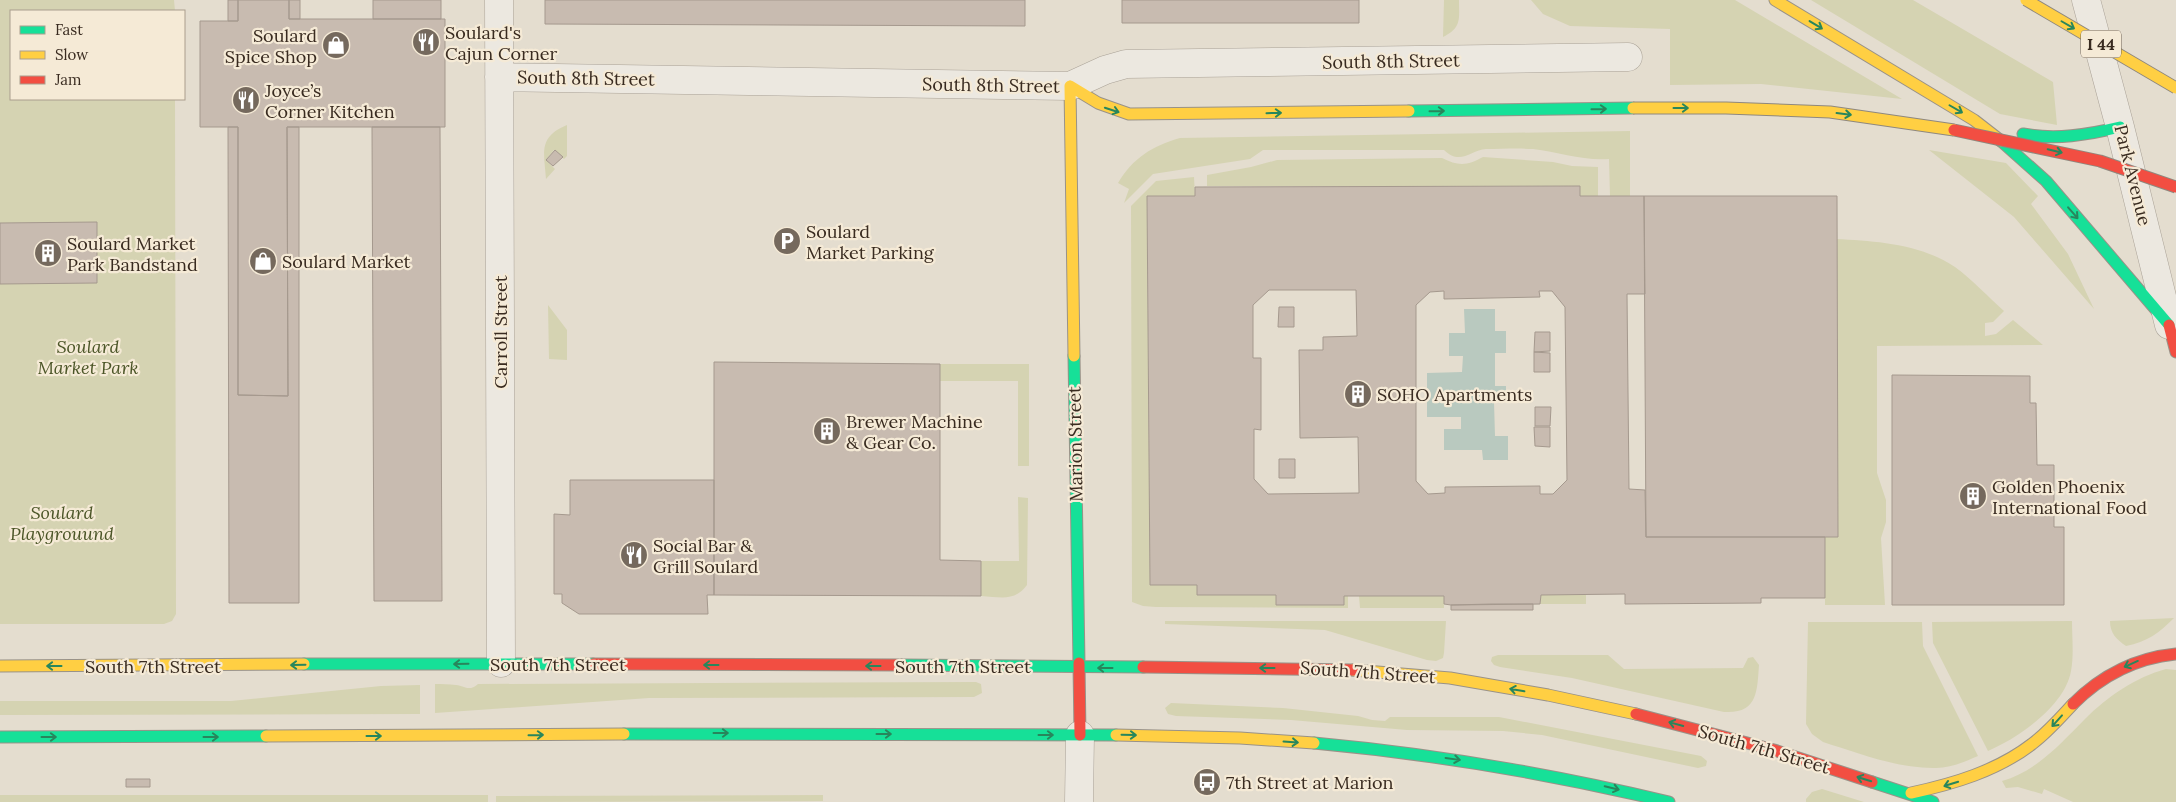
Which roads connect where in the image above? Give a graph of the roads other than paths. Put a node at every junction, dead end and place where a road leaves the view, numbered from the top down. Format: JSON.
{"nodes":[{"id":1,"x":499,"y":0,"type":"edge"},
{"id":2,"x":1775,"y":0,"type":"edge"},
{"id":3,"x":2026,"y":0,"type":"edge"},
{"id":4,"x":2086,"y":0,"type":"edge"},
{"id":5,"x":1628,"y":57,"type":"dead end"},
{"id":6,"x":499,"y":77,"type":"junction"},
{"id":7,"x":1070,"y":86,"type":"junction"},
{"id":8,"x":2176,"y":88,"type":"edge"},
{"id":9,"x":1974,"y":120,"type":"junction"},
{"id":10,"x":2120,"y":127,"type":"junction"},
{"id":11,"x":2176,"y":187,"type":"edge"},
{"id":12,"x":2169,"y":325,"type":"junction"},
{"id":13,"x":2176,"y":352,"type":"edge"},
{"id":14,"x":2176,"y":654,"type":"edge"},
{"id":15,"x":501,"y":663,"type":"junction"},
{"id":16,"x":0,"y":666,"type":"edge"},
{"id":17,"x":1079,"y":668,"type":"junction"},
{"id":18,"x":1080,"y":735,"type":"junction"},
{"id":19,"x":0,"y":737,"type":"edge"},
{"id":20,"x":1911,"y":793,"type":"junction"},
{"id":21,"x":1080,"y":802,"type":"edge"},
{"id":22,"x":1669,"y":802,"type":"edge"},
{"id":23,"x":1933,"y":802,"type":"edge"}],
"edges":[{"from":1,"to":6,"type":"street","name":"Carroll Street"},
{"from":2,"to":9,"type":"main road","one_way":true},
{"from":3,"to":8,"type":"main road","number":"I 44","one_way":true,"bridge":true},
{"from":4,"to":10,"type":"street","name":"Park Avenue"},
{"from":5,"to":7,"type":"street","name":"South 8th Street"},
{"from":6,"to":7,"type":"street","name":"South 8th Street"},
{"from":6,"to":15,"type":"street","name":"Carroll Street"},
{"from":7,"to":11,"type":"main road","one_way":true,"bridge":true},
{"from":7,"to":17,"type":"main road","name":"Marion Street"},
{"from":9,"to":10,"type":"main road"},
{"from":9,"to":12,"type":"main road","one_way":true},
{"from":10,"to":12,"type":"street","name":"Park Avenue"},
{"from":12,"to":13,"type":"main road","name":"Park Avenue"},
{"from":14,"to":20,"type":"main road","name":"South 7th Street","one_way":true},
{"from":15,"to":16,"type":"main road","name":"South 7th Street","one_way":true},
{"from":17,"to":15,"type":"main road","name":"South 7th Street","one_way":true},
{"from":17,"to":18,"type":"main road","name":"Marion Street"},
{"from":20,"to":17,"type":"main road","name":"South 7th Street","one_way":true},
{"from":19,"to":18,"type":"main road","one_way":true},
{"from":18,"to":21,"type":"street","name":"Marion Street"},
{"from":18,"to":22,"type":"main road","one_way":true},
{"from":20,"to":23,"type":"main road","name":"South 7th Street"}]}
